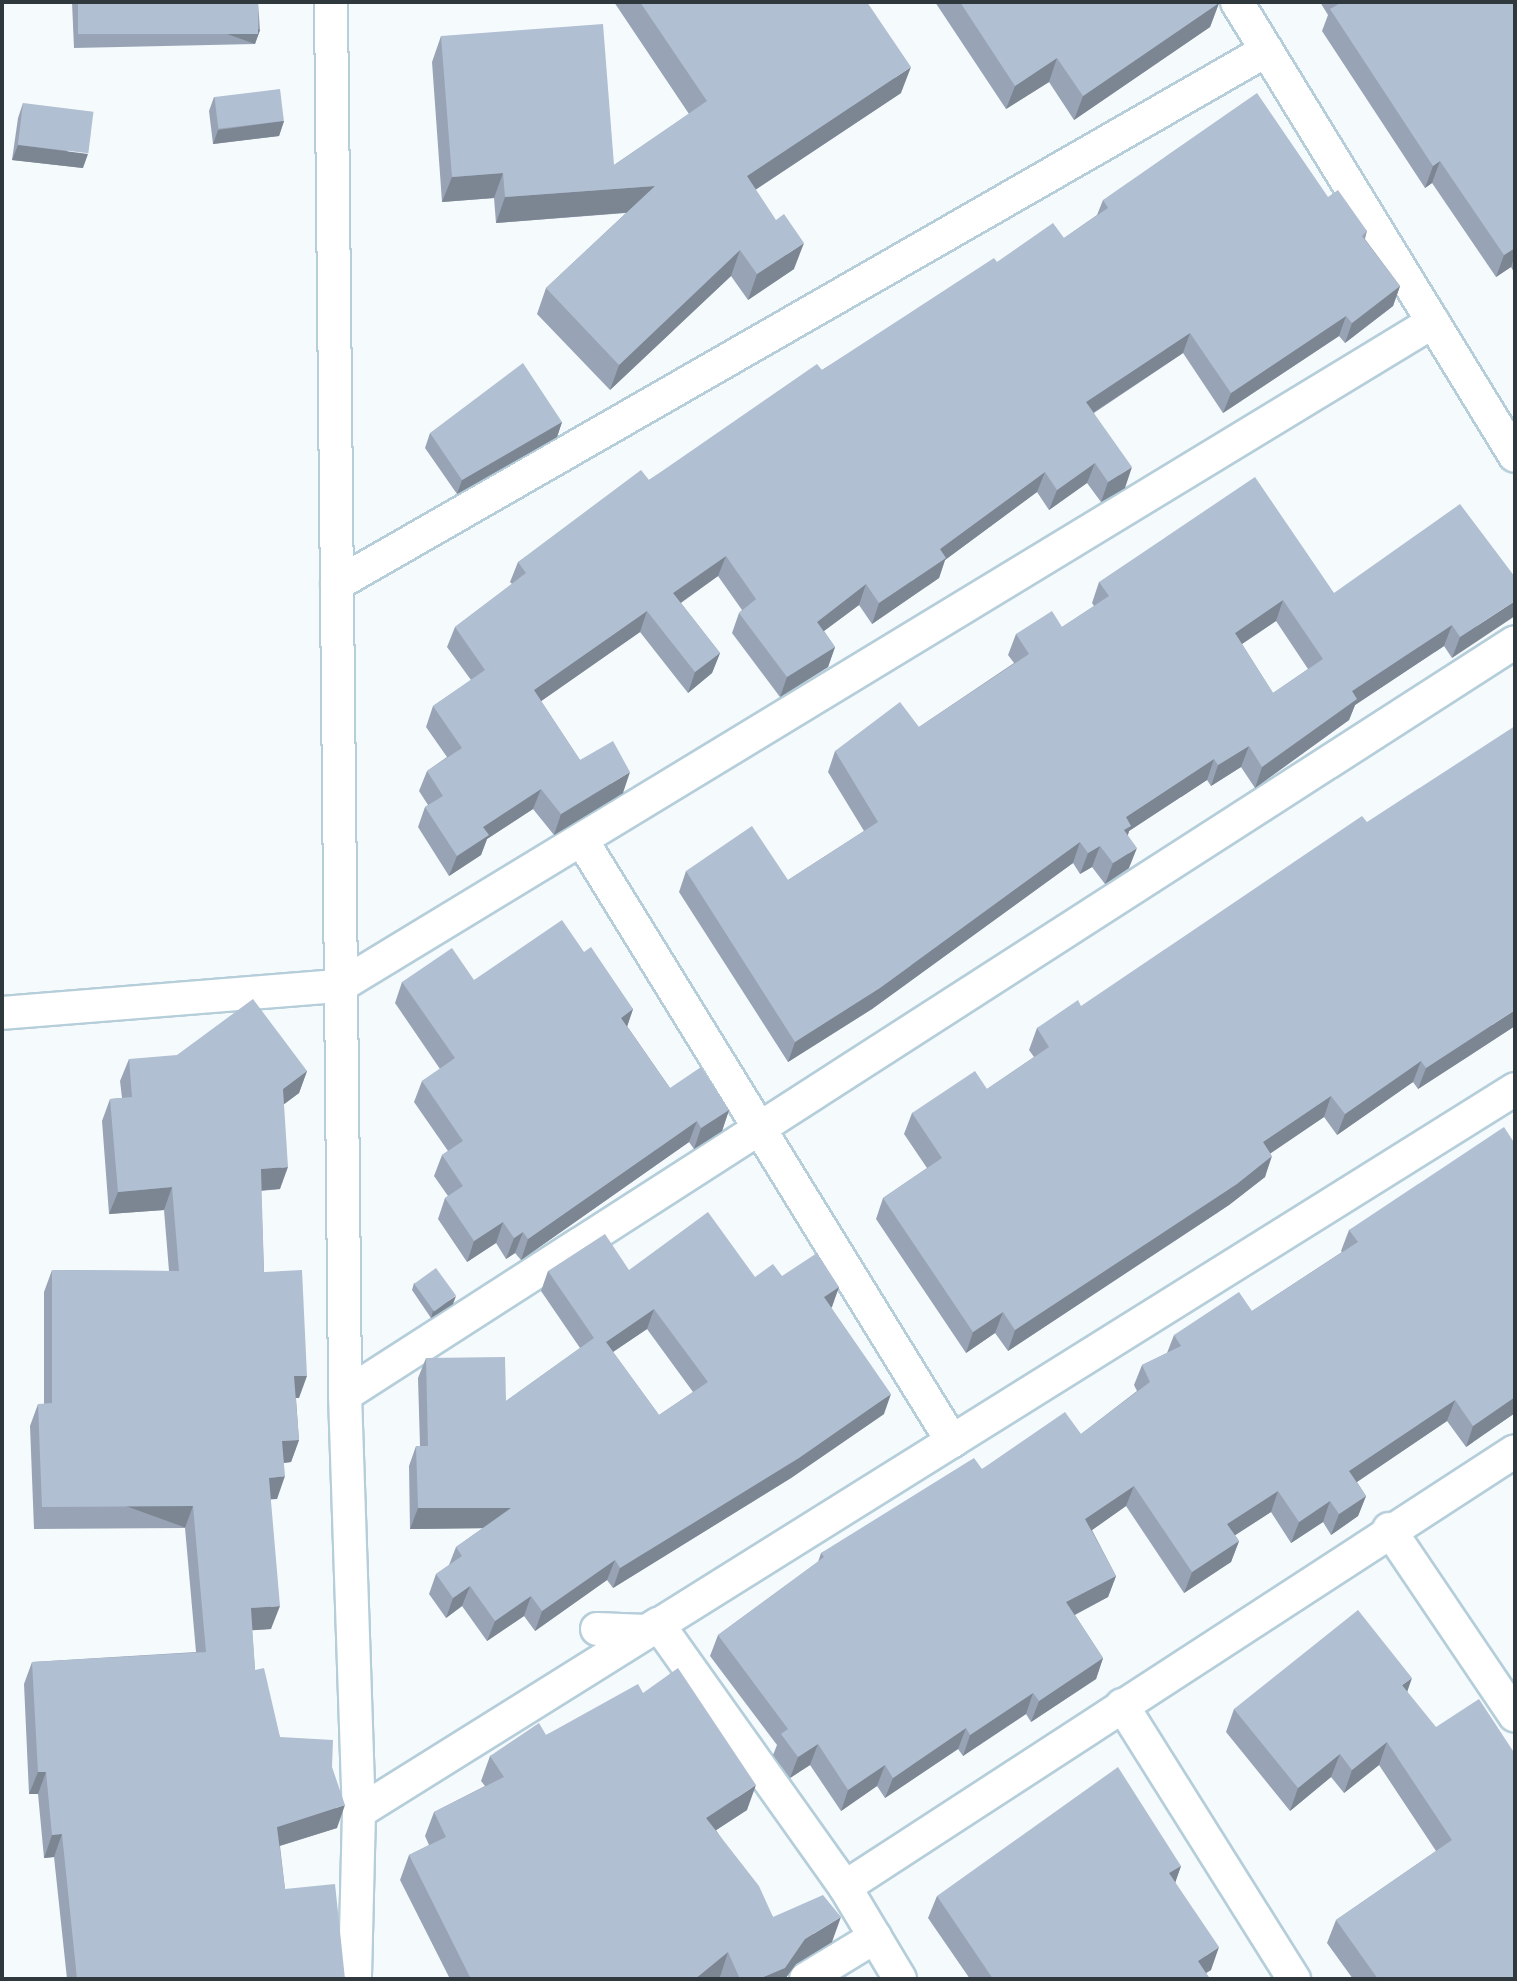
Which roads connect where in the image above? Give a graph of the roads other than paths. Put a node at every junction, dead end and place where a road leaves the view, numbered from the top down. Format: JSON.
{"nodes":[{"id":1,"x":331,"y":2,"type":"edge"},
{"id":2,"x":1237,"y":2,"type":"edge"},
{"id":3,"x":1267,"y":50,"type":"junction"},
{"id":4,"x":1433,"y":322,"type":"junction"},
{"id":5,"x":1515,"y":456,"type":"edge"},
{"id":6,"x":337,"y":584,"type":"junction"},
{"id":7,"x":1515,"y":642,"type":"edge"},
{"id":8,"x":583,"y":842,"type":"junction"},
{"id":9,"x":340,"y":986,"type":"junction"},
{"id":10,"x":2,"y":1013,"type":"edge"},
{"id":11,"x":1515,"y":1089,"type":"edge"},
{"id":12,"x":757,"y":1130,"type":"junction"},
{"id":13,"x":345,"y":1395,"type":"junction"},
{"id":14,"x":953,"y":1441,"type":"junction"},
{"id":15,"x":1515,"y":1451,"type":"edge"},
{"id":16,"x":1389,"y":1529,"type":"junction"},
{"id":17,"x":658,"y":1624,"type":"junction"},
{"id":18,"x":597,"y":1629,"type":"dead end"},
{"id":19,"x":1122,"y":1704,"type":"junction"},
{"id":20,"x":1515,"y":1716,"type":"edge"},
{"id":21,"x":359,"y":1812,"type":"junction"},
{"id":22,"x":845,"y":1887,"type":"junction"},
{"id":23,"x":875,"y":1937,"type":"junction"},
{"id":24,"x":355,"y":1979,"type":"edge"},
{"id":25,"x":806,"y":1979,"type":"edge"},
{"id":26,"x":901,"y":1979,"type":"edge"},
{"id":27,"x":1294,"y":1979,"type":"edge"}],
"edges":[{"from":1,"to":6,"type":"street"},
{"from":2,"to":3,"type":"street"},
{"from":3,"to":4,"type":"street"},
{"from":3,"to":6,"type":"street"},
{"from":4,"to":5,"type":"street"},
{"from":4,"to":8,"type":"street"},
{"from":6,"to":9,"type":"street"},
{"from":7,"to":12,"type":"street"},
{"from":8,"to":9,"type":"street"},
{"from":8,"to":12,"type":"street"},
{"from":9,"to":10,"type":"street"},
{"from":9,"to":13,"type":"street"},
{"from":11,"to":14,"type":"street"},
{"from":12,"to":13,"type":"street"},
{"from":12,"to":14,"type":"street"},
{"from":13,"to":21,"type":"street"},
{"from":14,"to":17,"type":"street"},
{"from":15,"to":16,"type":"street"},
{"from":16,"to":19,"type":"street"},
{"from":16,"to":20,"type":"street"},
{"from":17,"to":18,"type":"street"},
{"from":17,"to":21,"type":"street"},
{"from":17,"to":22,"type":"street"},
{"from":19,"to":22,"type":"street"},
{"from":19,"to":27,"type":"street"},
{"from":21,"to":24,"type":"street"},
{"from":22,"to":23,"type":"street"},
{"from":23,"to":25,"type":"street"},
{"from":23,"to":26,"type":"street"}]}
